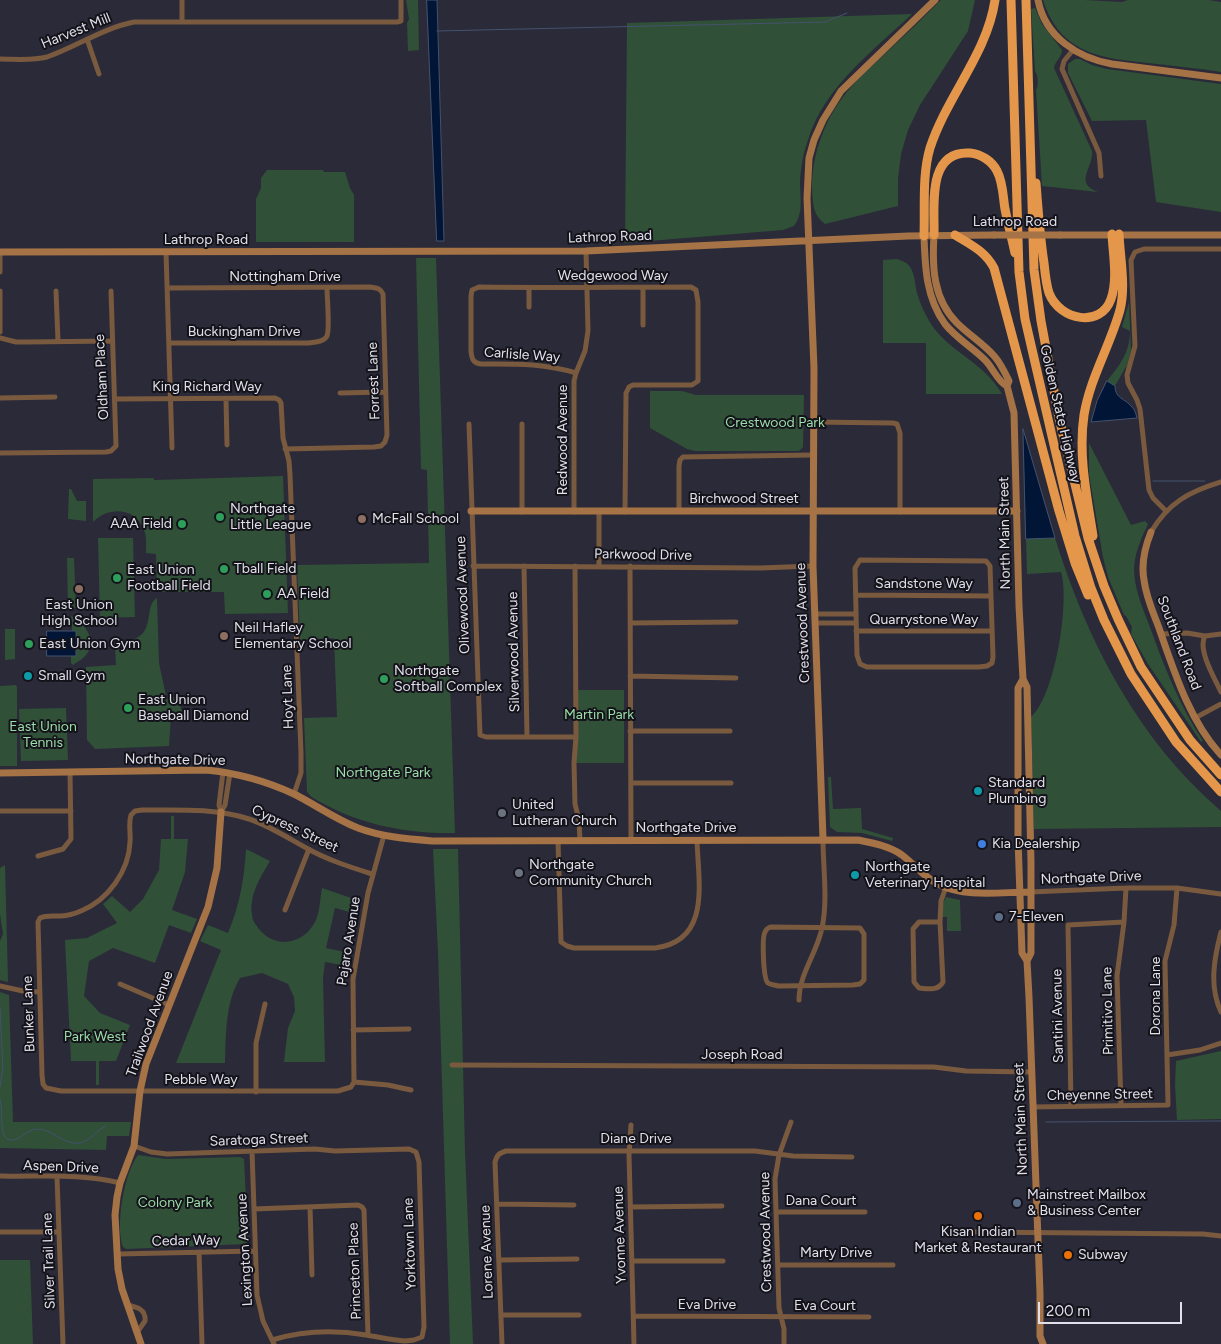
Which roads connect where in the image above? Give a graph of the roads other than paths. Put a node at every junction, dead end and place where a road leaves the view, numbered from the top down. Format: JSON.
{"nodes":[{"id":1,"x":182,"y":0,"type":"edge"},
{"id":2,"x":401,"y":0,"type":"edge"},
{"id":3,"x":935,"y":0,"type":"edge"},
{"id":4,"x":995,"y":0,"type":"edge"},
{"id":5,"x":1011,"y":0,"type":"edge"},
{"id":6,"x":1026,"y":0,"type":"edge"},
{"id":7,"x":1038,"y":0,"type":"edge"},
{"id":8,"x":1027,"y":16,"type":"junction"},
{"id":9,"x":182,"y":22,"type":"junction"},
{"id":10,"x":87,"y":39,"type":"junction"},
{"id":11,"x":1073,"y":50,"type":"junction"},
{"id":12,"x":0,"y":59,"type":"edge"},
{"id":13,"x":99,"y":74,"type":"dead end"},
{"id":14,"x":1221,"y":78,"type":"edge"},
{"id":15,"x":1101,"y":176,"type":"dead end"},
{"id":16,"x":1116,"y":234,"type":"junction"},
{"id":17,"x":1221,"y":234,"type":"edge"},
{"id":18,"x":955,"y":235,"type":"junction"},
{"id":19,"x":929,"y":236,"type":"junction"},
{"id":20,"x":809,"y":240,"type":"junction"},
{"id":21,"x":1221,"y":249,"type":"edge"},
{"id":22,"x":586,"y":251,"type":"junction"},
{"id":23,"x":0,"y":252,"type":"edge"},
{"id":24,"x":166,"y":252,"type":"junction"},
{"id":25,"x":0,"y":272,"type":"edge"},
{"id":26,"x":1019,"y":272,"type":"junction"},
{"id":27,"x":586,"y":286,"type":"junction"},
{"id":28,"x":643,"y":287,"type":"junction"},
{"id":29,"x":167,"y":288,"type":"junction"},
{"id":30,"x":327,"y":288,"type":"junction"},
{"id":31,"x":529,"y":288,"type":"junction"},
{"id":32,"x":0,"y":291,"type":"edge"},
{"id":33,"x":56,"y":291,"type":"dead end"},
{"id":34,"x":111,"y":291,"type":"dead end"},
{"id":35,"x":529,"y":307,"type":"dead end"},
{"id":36,"x":383,"y":310,"type":"joint"},
{"id":37,"x":643,"y":325,"type":"dead end"},
{"id":38,"x":0,"y":332,"type":"edge"},
{"id":39,"x":0,"y":338,"type":"edge"},
{"id":40,"x":58,"y":341,"type":"junction"},
{"id":41,"x":112,"y":341,"type":"junction"},
{"id":42,"x":169,"y":343,"type":"junction"},
{"id":43,"x":472,"y":355,"type":"joint"},
{"id":44,"x":576,"y":372,"type":"junction"},
{"id":45,"x":385,"y":392,"type":"junction"},
{"id":46,"x":340,"y":393,"type":"dead end"},
{"id":47,"x":55,"y":397,"type":"dead end"},
{"id":48,"x":0,"y":398,"type":"edge"},
{"id":49,"x":170,"y":398,"type":"junction"},
{"id":50,"x":115,"y":399,"type":"junction"},
{"id":51,"x":226,"y":399,"type":"junction"},
{"id":52,"x":282,"y":418,"type":"joint"},
{"id":53,"x":813,"y":422,"type":"junction"},
{"id":54,"x":469,"y":424,"type":"dead end"},
{"id":55,"x":522,"y":424,"type":"dead end"},
{"id":56,"x":227,"y":446,"type":"dead end"},
{"id":57,"x":172,"y":448,"type":"dead end"},
{"id":58,"x":285,"y":448,"type":"junction"},
{"id":59,"x":0,"y":453,"type":"edge"},
{"id":60,"x":812,"y":455,"type":"junction"},
{"id":61,"x":1221,"y":482,"type":"edge"},
{"id":62,"x":1017,"y":510,"type":"junction"},
{"id":63,"x":471,"y":511,"type":"junction"},
{"id":64,"x":813,"y":511,"type":"junction"},
{"id":65,"x":1166,"y":511,"type":"junction"},
{"id":66,"x":522,"y":512,"type":"junction"},
{"id":67,"x":574,"y":512,"type":"junction"},
{"id":68,"x":599,"y":512,"type":"junction"},
{"id":69,"x":625,"y":512,"type":"junction"},
{"id":70,"x":679,"y":512,"type":"junction"},
{"id":71,"x":900,"y":512,"type":"junction"},
{"id":72,"x":1151,"y":532,"type":"joint"},
{"id":73,"x":473,"y":566,"type":"junction"},
{"id":74,"x":524,"y":566,"type":"junction"},
{"id":75,"x":575,"y":566,"type":"junction"},
{"id":76,"x":599,"y":566,"type":"junction"},
{"id":77,"x":630,"y":566,"type":"junction"},
{"id":78,"x":814,"y":566,"type":"junction"},
{"id":79,"x":1098,"y":567,"type":"junction"},
{"id":80,"x":856,"y":595,"type":"junction"},
{"id":81,"x":991,"y":596,"type":"junction"},
{"id":82,"x":815,"y":614,"type":"junction"},
{"id":83,"x":856,"y":614,"type":"junction"},
{"id":84,"x":736,"y":622,"type":"dead end"},
{"id":85,"x":630,"y":623,"type":"junction"},
{"id":86,"x":856,"y":623,"type":"junction"},
{"id":87,"x":815,"y":624,"type":"junction"},
{"id":88,"x":856,"y":631,"type":"junction"},
{"id":89,"x":992,"y":631,"type":"junction"},
{"id":90,"x":1161,"y":634,"type":"junction"},
{"id":91,"x":1221,"y":634,"type":"edge"},
{"id":92,"x":1205,"y":636,"type":"junction"},
{"id":93,"x":1131,"y":674,"type":"junction"},
{"id":94,"x":630,"y":676,"type":"junction"},
{"id":95,"x":736,"y":678,"type":"dead end"},
{"id":96,"x":1023,"y":679,"type":"junction"},
{"id":97,"x":1221,"y":692,"type":"edge"},
{"id":98,"x":1221,"y":704,"type":"edge"},
{"id":99,"x":1196,"y":718,"type":"junction"},
{"id":100,"x":630,"y":731,"type":"junction"},
{"id":101,"x":730,"y":731,"type":"dead end"},
{"id":102,"x":527,"y":737,"type":"junction"},
{"id":103,"x":576,"y":737,"type":"junction"},
{"id":104,"x":1221,"y":755,"type":"edge"},
{"id":105,"x":70,"y":772,"type":"junction"},
{"id":106,"x":0,"y":773,"type":"edge"},
{"id":107,"x":227,"y":773,"type":"junction"},
{"id":108,"x":1221,"y":776,"type":"edge"},
{"id":109,"x":631,"y":784,"type":"junction"},
{"id":110,"x":731,"y":784,"type":"dead end"},
{"id":111,"x":1221,"y":792,"type":"edge"},
{"id":112,"x":294,"y":794,"type":"junction"},
{"id":113,"x":71,"y":810,"type":"junction"},
{"id":114,"x":0,"y":811,"type":"edge"},
{"id":115,"x":221,"y":812,"type":"junction"},
{"id":116,"x":130,"y":828,"type":"joint"},
{"id":117,"x":384,"y":835,"type":"junction"},
{"id":118,"x":823,"y":839,"type":"junction"},
{"id":119,"x":631,"y":840,"type":"junction"},
{"id":120,"x":697,"y":840,"type":"junction"},
{"id":121,"x":558,"y":841,"type":"junction"},
{"id":122,"x":580,"y":841,"type":"junction"},
{"id":123,"x":309,"y":850,"type":"junction"},
{"id":124,"x":38,"y":856,"type":"dead end"},
{"id":125,"x":372,"y":874,"type":"junction"},
{"id":126,"x":946,"y":887,"type":"junction"},
{"id":127,"x":1126,"y":888,"type":"junction"},
{"id":128,"x":1177,"y":888,"type":"junction"},
{"id":129,"x":1020,"y":892,"type":"junction"},
{"id":130,"x":1030,"y":892,"type":"junction"},
{"id":131,"x":1221,"y":894,"type":"edge"},
{"id":132,"x":285,"y":910,"type":"dead end"},
{"id":133,"x":940,"y":922,"type":"junction"},
{"id":134,"x":1124,"y":922,"type":"junction"},
{"id":135,"x":822,"y":927,"type":"junction"},
{"id":136,"x":1221,"y":932,"type":"edge"},
{"id":137,"x":1027,"y":961,"type":"junction"},
{"id":138,"x":120,"y":984,"type":"dead end"},
{"id":139,"x":800,"y":985,"type":"junction"},
{"id":140,"x":0,"y":986,"type":"edge"},
{"id":141,"x":39,"y":992,"type":"junction"},
{"id":142,"x":799,"y":1000,"type":"dead end"},
{"id":143,"x":265,"y":1004,"type":"dead end"},
{"id":144,"x":169,"y":1005,"type":"junction"},
{"id":145,"x":1221,"y":1012,"type":"edge"},
{"id":146,"x":409,"y":1029,"type":"dead end"},
{"id":147,"x":353,"y":1030,"type":"junction"},
{"id":148,"x":1221,"y":1043,"type":"edge"},
{"id":149,"x":1167,"y":1055,"type":"junction"},
{"id":150,"x":452,"y":1065,"type":"dead end"},
{"id":151,"x":1032,"y":1072,"type":"junction"},
{"id":152,"x":354,"y":1082,"type":"junction"},
{"id":153,"x":46,"y":1088,"type":"joint"},
{"id":154,"x":140,"y":1090,"type":"junction"},
{"id":155,"x":412,"y":1090,"type":"dead end"},
{"id":156,"x":256,"y":1092,"type":"junction"},
{"id":157,"x":1121,"y":1105,"type":"junction"},
{"id":158,"x":1168,"y":1105,"type":"joint"},
{"id":159,"x":1071,"y":1106,"type":"junction"},
{"id":160,"x":1033,"y":1107,"type":"junction"},
{"id":161,"x":792,"y":1122,"type":"dead end"},
{"id":162,"x":631,"y":1125,"type":"dead end"},
{"id":163,"x":134,"y":1146,"type":"junction"},
{"id":164,"x":386,"y":1150,"type":"joint"},
{"id":165,"x":630,"y":1150,"type":"junction"},
{"id":166,"x":252,"y":1151,"type":"junction"},
{"id":167,"x":780,"y":1155,"type":"junction"},
{"id":168,"x":852,"y":1156,"type":"dead end"},
{"id":169,"x":496,"y":1159,"type":"joint"},
{"id":170,"x":0,"y":1176,"type":"edge"},
{"id":171,"x":57,"y":1177,"type":"junction"},
{"id":172,"x":120,"y":1183,"type":"junction"},
{"id":173,"x":497,"y":1204,"type":"junction"},
{"id":174,"x":574,"y":1205,"type":"dead end"},
{"id":175,"x":722,"y":1206,"type":"dead end"},
{"id":176,"x":310,"y":1207,"type":"junction"},
{"id":177,"x":630,"y":1207,"type":"junction"},
{"id":178,"x":254,"y":1209,"type":"junction"},
{"id":179,"x":776,"y":1212,"type":"junction"},
{"id":180,"x":865,"y":1212,"type":"dead end"},
{"id":181,"x":0,"y":1232,"type":"edge"},
{"id":182,"x":59,"y":1232,"type":"junction"},
{"id":183,"x":970,"y":1232,"type":"dead end"},
{"id":184,"x":1038,"y":1234,"type":"junction"},
{"id":185,"x":1221,"y":1236,"type":"edge"},
{"id":186,"x":255,"y":1251,"type":"junction"},
{"id":187,"x":200,"y":1252,"type":"junction"},
{"id":188,"x":118,"y":1254,"type":"junction"},
{"id":189,"x":499,"y":1260,"type":"junction"},
{"id":190,"x":577,"y":1260,"type":"dead end"},
{"id":191,"x":632,"y":1261,"type":"junction"},
{"id":192,"x":722,"y":1261,"type":"dead end"},
{"id":193,"x":778,"y":1265,"type":"junction"},
{"id":194,"x":893,"y":1265,"type":"dead end"},
{"id":195,"x":312,"y":1276,"type":"dead end"},
{"id":196,"x":127,"y":1305,"type":"junction"},
{"id":197,"x":500,"y":1315,"type":"junction"},
{"id":198,"x":578,"y":1315,"type":"dead end"},
{"id":199,"x":634,"y":1316,"type":"junction"},
{"id":200,"x":781,"y":1317,"type":"junction"},
{"id":201,"x":870,"y":1317,"type":"dead end"},
{"id":202,"x":138,"y":1331,"type":"junction"},
{"id":203,"x":368,"y":1335,"type":"junction"},
{"id":204,"x":1040,"y":1336,"type":"junction"},
{"id":205,"x":273,"y":1342,"type":"edge"},
{"id":206,"x":63,"y":1344,"type":"edge"},
{"id":207,"x":141,"y":1344,"type":"edge"},
{"id":208,"x":202,"y":1344,"type":"edge"},
{"id":209,"x":502,"y":1344,"type":"edge"},
{"id":210,"x":634,"y":1344,"type":"edge"},
{"id":211,"x":784,"y":1344,"type":"edge"},
{"id":212,"x":1036,"y":1344,"type":"edge"},
{"id":213,"x":1043,"y":1344,"type":"edge"}],
"edges":[{"from":1,"to":9,"type":"street"},
{"from":2,"to":9,"type":"street","name":"Harvest Mill"},
{"from":3,"to":20,"type":"street","name":"Crestwood Avenue"},
{"from":4,"to":19,"type":"highway"},
{"from":5,"to":26,"type":"highway","name":"Golden State Highway"},
{"from":6,"to":8,"type":"highway","name":"Golden State Highway"},
{"from":7,"to":11,"type":"street"},
{"from":8,"to":16,"type":"highway"},
{"from":8,"to":79,"type":"highway","name":"Golden State Highway"},
{"from":9,"to":10,"type":"street","name":"Harvest Mill"},
{"from":10,"to":12,"type":"street","name":"Harvest Mill"},
{"from":10,"to":13,"type":"street"},
{"from":11,"to":14,"type":"street"},
{"from":11,"to":15,"type":"street"},
{"from":16,"to":17,"type":"street","name":"Lathrop Road"},
{"from":16,"to":18,"type":"street","name":"Lathrop Road","bridge":true},
{"from":16,"to":79,"type":"highway"},
{"from":18,"to":19,"type":"street","name":"Lathrop Road"},
{"from":18,"to":93,"type":"highway"},
{"from":19,"to":20,"type":"street","name":"Lathrop Road"},
{"from":19,"to":26,"type":"highway"},
{"from":19,"to":62,"type":"street","name":"North Main Street"},
{"from":20,"to":22,"type":"street","name":"Lathrop Road"},
{"from":20,"to":53,"type":"street","name":"Crestwood Avenue"},
{"from":21,"to":65,"type":"street"},
{"from":22,"to":24,"type":"street","name":"Lathrop Road"},
{"from":22,"to":27,"type":"street","name":"Redwood Avenue"},
{"from":23,"to":24,"type":"street","name":"Lathrop Road"},
{"from":23,"to":25,"type":"street"},
{"from":24,"to":29,"type":"street"},
{"from":26,"to":93,"type":"highway","name":"Golden State Highway"},
{"from":27,"to":28,"type":"street","name":"Wedgewood Way"},
{"from":27,"to":31,"type":"street","name":"Wedgewood Way"},
{"from":27,"to":44,"type":"street","name":"Redwood Avenue"},
{"from":28,"to":37,"type":"street"},
{"from":28,"to":69,"type":"street","name":"Wedgewood Way"},
{"from":29,"to":30,"type":"street","name":"Nottingham Drive"},
{"from":29,"to":42,"type":"street"},
{"from":30,"to":36,"type":"street","name":"Nottingham Drive"},
{"from":30,"to":42,"type":"street","name":"Buckingham Drive"},
{"from":31,"to":35,"type":"street"},
{"from":31,"to":43,"type":"street","name":"Wedgewood Way"},
{"from":32,"to":38,"type":"street"},
{"from":33,"to":40,"type":"street"},
{"from":34,"to":41,"type":"street","name":"Oldham Place"},
{"from":36,"to":45,"type":"street","name":"Forrest Lane"},
{"from":39,"to":40,"type":"street"},
{"from":40,"to":41,"type":"street"},
{"from":41,"to":50,"type":"street","name":"Oldham Place"},
{"from":42,"to":49,"type":"street"},
{"from":43,"to":44,"type":"street","name":"Carlisle Way"},
{"from":44,"to":67,"type":"street","name":"Redwood Avenue"},
{"from":45,"to":46,"type":"street"},
{"from":45,"to":58,"type":"street","name":"Forrest Lane"},
{"from":47,"to":48,"type":"street"},
{"from":49,"to":50,"type":"street","name":"King Richard Way"},
{"from":49,"to":51,"type":"street","name":"King Richard Way"},
{"from":49,"to":57,"type":"street"},
{"from":50,"to":59,"type":"street","name":"Oldham Place"},
{"from":51,"to":52,"type":"street","name":"King Richard Way"},
{"from":51,"to":56,"type":"street"},
{"from":52,"to":58,"type":"street","name":"Hoyt Lane"},
{"from":53,"to":60,"type":"street","name":"Crestwood Avenue"},
{"from":53,"to":71,"type":"street"},
{"from":54,"to":63,"type":"street","name":"Olivewood Avenue"},
{"from":55,"to":66,"type":"street"},
{"from":58,"to":112,"type":"street","name":"Hoyt Lane"},
{"from":60,"to":64,"type":"street","name":"Crestwood Avenue"},
{"from":60,"to":70,"type":"street"},
{"from":61,"to":65,"type":"street"},
{"from":62,"to":71,"type":"street","name":"Birchwood Street"},
{"from":62,"to":96,"type":"street","name":"North Main Street"},
{"from":63,"to":66,"type":"street","name":"Birchwood Street"},
{"from":63,"to":73,"type":"street","name":"Olivewood Avenue"},
{"from":64,"to":70,"type":"street","name":"Birchwood Street"},
{"from":64,"to":71,"type":"street","name":"Birchwood Street"},
{"from":64,"to":78,"type":"street","name":"Crestwood Avenue"},
{"from":65,"to":72,"type":"street"},
{"from":66,"to":67,"type":"street","name":"Birchwood Street"},
{"from":67,"to":68,"type":"street","name":"Birchwood Street"},
{"from":68,"to":69,"type":"street","name":"Birchwood Street"},
{"from":68,"to":76,"type":"street"},
{"from":69,"to":70,"type":"street","name":"Birchwood Street"},
{"from":72,"to":90,"type":"street","name":"Southland Road"},
{"from":73,"to":74,"type":"street","name":"Parkwood Drive"},
{"from":73,"to":102,"type":"street","name":"Olivewood Avenue"},
{"from":74,"to":75,"type":"street","name":"Parkwood Drive"},
{"from":74,"to":102,"type":"street","name":"Silverwood Avenue"},
{"from":75,"to":76,"type":"street","name":"Parkwood Drive"},
{"from":75,"to":103,"type":"street"},
{"from":76,"to":77,"type":"street","name":"Parkwood Drive"},
{"from":77,"to":78,"type":"street","name":"Parkwood Drive"},
{"from":77,"to":85,"type":"street"},
{"from":78,"to":82,"type":"street","name":"Crestwood Avenue"},
{"from":79,"to":108,"type":"highway","name":"Golden State Highway"},
{"from":80,"to":81,"type":"street","name":"Sandstone Way"},
{"from":80,"to":81,"type":"street"},
{"from":80,"to":83,"type":"street"},
{"from":81,"to":89,"type":"street"},
{"from":82,"to":83,"type":"street"},
{"from":82,"to":87,"type":"street","name":"Crestwood Avenue"},
{"from":83,"to":86,"type":"street"},
{"from":84,"to":85,"type":"street"},
{"from":85,"to":94,"type":"street"},
{"from":86,"to":87,"type":"street"},
{"from":86,"to":88,"type":"street"},
{"from":87,"to":118,"type":"street","name":"Crestwood Avenue"},
{"from":88,"to":89,"type":"street","name":"Quarrystone Way"},
{"from":88,"to":89,"type":"street"},
{"from":90,"to":92,"type":"street"},
{"from":90,"to":99,"type":"street","name":"Southland Road"},
{"from":91,"to":92,"type":"street"},
{"from":92,"to":97,"type":"street"},
{"from":93,"to":111,"type":"highway","name":"Golden State Highway"},
{"from":94,"to":95,"type":"street"},
{"from":94,"to":100,"type":"street"},
{"from":96,"to":129,"type":"street","name":"North Main Street"},
{"from":96,"to":130,"type":"street","name":"North Main Street"},
{"from":98,"to":99,"type":"street"},
{"from":99,"to":104,"type":"street","name":"Southland Road"},
{"from":100,"to":101,"type":"street"},
{"from":100,"to":109,"type":"street"},
{"from":102,"to":103,"type":"street"},
{"from":103,"to":122,"type":"street"},
{"from":105,"to":106,"type":"street","name":"Northgate Drive"},
{"from":105,"to":107,"type":"street","name":"Northgate Drive"},
{"from":105,"to":113,"type":"street"},
{"from":107,"to":112,"type":"street","name":"Northgate Drive"},
{"from":107,"to":115,"type":"street","name":"Trailwood Avenue"},
{"from":109,"to":110,"type":"street"},
{"from":109,"to":119,"type":"street"},
{"from":112,"to":117,"type":"street","name":"Northgate Drive"},
{"from":113,"to":114,"type":"street"},
{"from":113,"to":124,"type":"street"},
{"from":115,"to":116,"type":"street","name":"Cypress Street"},
{"from":115,"to":123,"type":"street","name":"Cypress Street"},
{"from":115,"to":144,"type":"street","name":"Trailwood Avenue"},
{"from":116,"to":141,"type":"street","name":"Bunker Lane"},
{"from":117,"to":121,"type":"street","name":"Northgate Drive"},
{"from":117,"to":125,"type":"street","name":"Pajaro Avenue"},
{"from":118,"to":120,"type":"street","name":"Northgate Drive"},
{"from":118,"to":126,"type":"street","name":"Northgate Drive"},
{"from":118,"to":135,"type":"street","name":"Crestwood Avenue"},
{"from":119,"to":120,"type":"street","name":"Northgate Drive"},
{"from":119,"to":122,"type":"street","name":"Northgate Drive"},
{"from":120,"to":121,"type":"street"},
{"from":121,"to":122,"type":"street","name":"Northgate Drive"},
{"from":123,"to":125,"type":"street","name":"Cypress Street"},
{"from":123,"to":132,"type":"street"},
{"from":125,"to":147,"type":"street","name":"Pajaro Avenue"},
{"from":126,"to":129,"type":"street","name":"Northgate Drive"},
{"from":126,"to":133,"type":"street"},
{"from":127,"to":128,"type":"street","name":"Northgate Drive"},
{"from":127,"to":130,"type":"street","name":"Northgate Drive"},
{"from":127,"to":134,"type":"street","name":"Primitivo Lane"},
{"from":128,"to":131,"type":"street","name":"Northgate Drive"},
{"from":128,"to":149,"type":"street","name":"Dorona Lane"},
{"from":129,"to":130,"type":"street","name":"Northgate Drive"},
{"from":129,"to":137,"type":"street","name":"North Main Street"},
{"from":130,"to":137,"type":"street","name":"North Main Street"},
{"from":133,"to":133,"type":"street"},
{"from":134,"to":157,"type":"street","name":"Primitivo Lane"},
{"from":134,"to":159,"type":"street","name":"Santini Avenue"},
{"from":135,"to":139,"type":"street","name":"Crestwood Avenue"},
{"from":135,"to":139,"type":"street"},
{"from":135,"to":139,"type":"street"},
{"from":136,"to":145,"type":"street"},
{"from":137,"to":151,"type":"street","name":"North Main Street"},
{"from":138,"to":144,"type":"street"},
{"from":139,"to":142,"type":"street","name":"Crestwood Avenue"},
{"from":140,"to":141,"type":"street"},
{"from":141,"to":153,"type":"street","name":"Bunker Lane"},
{"from":143,"to":156,"type":"street"},
{"from":144,"to":154,"type":"street","name":"Trailwood Avenue"},
{"from":146,"to":147,"type":"street"},
{"from":147,"to":152,"type":"street","name":"Pajaro Avenue"},
{"from":148,"to":149,"type":"street"},
{"from":149,"to":158,"type":"street","name":"Dorona Lane"},
{"from":150,"to":151,"type":"street","name":"Joseph Road"},
{"from":151,"to":160,"type":"street","name":"North Main Street"},
{"from":152,"to":155,"type":"street"},
{"from":152,"to":156,"type":"street","name":"Pebble Way"},
{"from":153,"to":154,"type":"street","name":"Pebble Way"},
{"from":154,"to":156,"type":"street","name":"Pebble Way"},
{"from":154,"to":163,"type":"street","name":"Trailwood Avenue"},
{"from":157,"to":158,"type":"street","name":"Cheyenne Street"},
{"from":157,"to":159,"type":"street","name":"Cheyenne Street"},
{"from":159,"to":160,"type":"street","name":"Cheyenne Street"},
{"from":160,"to":184,"type":"street","name":"North Main Street"},
{"from":161,"to":167,"type":"street","name":"Crestwood Avenue"},
{"from":162,"to":165,"type":"street","name":"Yvonne Avenue"},
{"from":163,"to":166,"type":"street","name":"Saratoga Street"},
{"from":163,"to":172,"type":"street","name":"Trailwood Avenue"},
{"from":164,"to":166,"type":"street","name":"Saratoga Street"},
{"from":164,"to":203,"type":"street","name":"Yorktown Lane"},
{"from":165,"to":167,"type":"street","name":"Diane Drive"},
{"from":165,"to":169,"type":"street","name":"Diane Drive"},
{"from":165,"to":177,"type":"street","name":"Yvonne Avenue"},
{"from":166,"to":178,"type":"street","name":"Lexington Avenue"},
{"from":167,"to":168,"type":"street","name":"Diane Drive"},
{"from":167,"to":179,"type":"street","name":"Crestwood Avenue"},
{"from":169,"to":173,"type":"street","name":"Lorene Avenue"},
{"from":170,"to":171,"type":"street","name":"Aspen Drive"},
{"from":171,"to":172,"type":"street","name":"Aspen Drive"},
{"from":171,"to":182,"type":"street","name":"Silver Trail Lane"},
{"from":172,"to":188,"type":"street","name":"Trailwood Avenue"},
{"from":173,"to":174,"type":"street"},
{"from":173,"to":189,"type":"street","name":"Lorene Avenue"},
{"from":175,"to":177,"type":"street"},
{"from":176,"to":178,"type":"street"},
{"from":176,"to":195,"type":"street"},
{"from":176,"to":203,"type":"street","name":"Princeton Place"},
{"from":177,"to":191,"type":"street","name":"Yvonne Avenue"},
{"from":178,"to":186,"type":"street","name":"Lexington Avenue"},
{"from":179,"to":180,"type":"street","name":"Dana Court"},
{"from":179,"to":193,"type":"street","name":"Crestwood Avenue"},
{"from":181,"to":182,"type":"street"},
{"from":182,"to":206,"type":"street","name":"Silver Trail Lane"},
{"from":183,"to":184,"type":"street"},
{"from":184,"to":185,"type":"street"},
{"from":184,"to":204,"type":"street","name":"North Main Street"},
{"from":186,"to":187,"type":"street","name":"Cedar Way"},
{"from":186,"to":205,"type":"street","name":"Lexington Avenue"},
{"from":187,"to":188,"type":"street","name":"Cedar Way"},
{"from":187,"to":208,"type":"street"},
{"from":188,"to":196,"type":"street","name":"Trailwood Avenue"},
{"from":189,"to":190,"type":"street"},
{"from":189,"to":197,"type":"street","name":"Lorene Avenue"},
{"from":191,"to":192,"type":"street"},
{"from":191,"to":199,"type":"street","name":"Yvonne Avenue"},
{"from":193,"to":194,"type":"street","name":"Marty Drive"},
{"from":193,"to":200,"type":"street","name":"Crestwood Avenue"},
{"from":196,"to":202,"type":"street","name":"Trailwood Avenue"},
{"from":196,"to":202,"type":"street","name":"Trailwood Avenue"},
{"from":197,"to":198,"type":"street"},
{"from":197,"to":209,"type":"street","name":"Lorene Avenue"},
{"from":199,"to":200,"type":"street","name":"Eva Drive"},
{"from":199,"to":210,"type":"street","name":"Yvonne Avenue"},
{"from":200,"to":201,"type":"street","name":"Eva Court"},
{"from":200,"to":211,"type":"street","name":"Crestwood Avenue"},
{"from":202,"to":207,"type":"street","name":"Trailwood Avenue"},
{"from":203,"to":205,"type":"street"},
{"from":204,"to":212,"type":"street","name":"North Main Street"},
{"from":204,"to":213,"type":"street","name":"North Main Street"}]}
